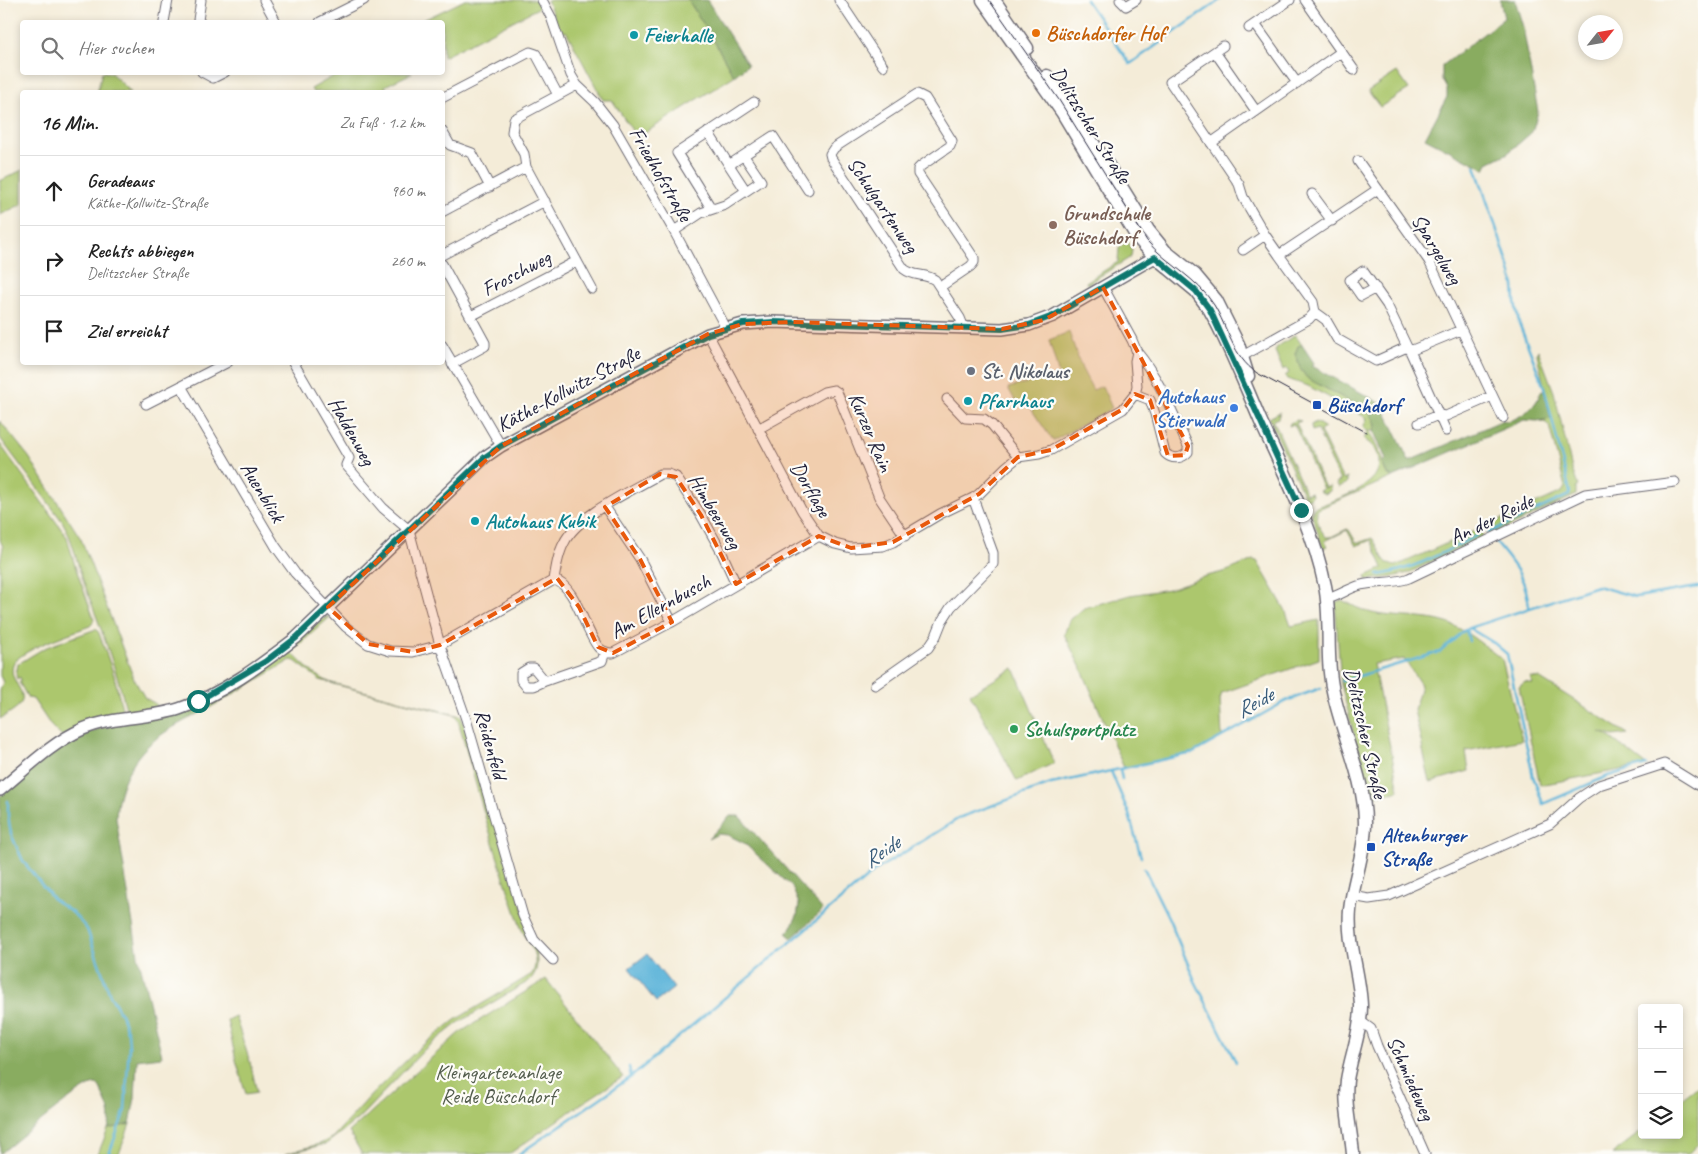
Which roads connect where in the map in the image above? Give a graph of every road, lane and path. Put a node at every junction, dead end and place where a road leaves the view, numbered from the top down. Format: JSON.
{"nodes":[{"id":1,"x":168,"y":0,"type":"edge"},
{"id":2,"x":201,"y":0,"type":"edge"},
{"id":3,"x":264,"y":0,"type":"edge"},
{"id":4,"x":340,"y":0,"type":"edge"},
{"id":5,"x":364,"y":0,"type":"edge"},
{"id":6,"x":542,"y":0,"type":"edge"},
{"id":7,"x":839,"y":0,"type":"edge"},
{"id":8,"x":983,"y":0,"type":"edge"},
{"id":9,"x":1120,"y":0,"type":"edge"},
{"id":10,"x":1136,"y":0,"type":"edge"},
{"id":11,"x":1290,"y":0,"type":"edge"},
{"id":12,"x":1305,"y":0,"type":"edge"},
{"id":13,"x":999,"y":2,"type":"edge"},
{"id":14,"x":345,"y":10,"type":"junction"},
{"id":15,"x":164,"y":20,"type":"edge"},
{"id":16,"x":198,"y":20,"type":"edge"},
{"id":17,"x":275,"y":20,"type":"edge"},
{"id":18,"x":324,"y":20,"type":"edge"},
{"id":19,"x":1223,"y":46,"type":"dead end"},
{"id":20,"x":1214,"y":52,"type":"junction"},
{"id":21,"x":1341,"y":52,"type":"junction"},
{"id":22,"x":883,"y":66,"type":"dead end"},
{"id":23,"x":1354,"y":70,"type":"dead end"},
{"id":24,"x":208,"y":75,"type":"edge"},
{"id":25,"x":218,"y":75,"type":"edge"},
{"id":26,"x":1297,"y":83,"type":"junction"},
{"id":27,"x":577,"y":85,"type":"junction"},
{"id":28,"x":558,"y":95,"type":"junction"},
{"id":29,"x":445,"y":96,"type":"edge"},
{"id":30,"x":754,"y":102,"type":"dead end"},
{"id":31,"x":1256,"y":111,"type":"junction"},
{"id":32,"x":708,"y":132,"type":"junction"},
{"id":33,"x":445,"y":136,"type":"edge"},
{"id":34,"x":1211,"y":143,"type":"junction"},
{"id":35,"x":744,"y":156,"type":"junction"},
{"id":36,"x":1358,"y":161,"type":"dead end"},
{"id":37,"x":729,"y":165,"type":"junction"},
{"id":38,"x":526,"y":167,"type":"junction"},
{"id":39,"x":1101,"y":179,"type":"junction"},
{"id":40,"x":490,"y":187,"type":"junction"},
{"id":41,"x":808,"y":190,"type":"dead end"},
{"id":42,"x":1378,"y":190,"type":"junction"},
{"id":43,"x":746,"y":191,"type":"junction"},
{"id":44,"x":1312,"y":194,"type":"dead end"},
{"id":45,"x":545,"y":201,"type":"junction"},
{"id":46,"x":711,"y":208,"type":"junction"},
{"id":47,"x":445,"y":210,"type":"edge"},
{"id":48,"x":1332,"y":221,"type":"junction"},
{"id":49,"x":674,"y":231,"type":"junction"},
{"id":50,"x":1265,"y":235,"type":"junction"},
{"id":51,"x":1243,"y":250,"type":"dead end"},
{"id":52,"x":445,"y":253,"type":"edge"},
{"id":53,"x":1160,"y":254,"type":"junction"},
{"id":54,"x":1140,"y":256,"type":"joint"},
{"id":55,"x":1280,"y":256,"type":"junction"},
{"id":56,"x":577,"y":260,"type":"junction"},
{"id":57,"x":445,"y":269,"type":"edge"},
{"id":58,"x":1124,"y":275,"type":"junction"},
{"id":59,"x":940,"y":287,"type":"junction"},
{"id":60,"x":1103,"y":287,"type":"junction"},
{"id":61,"x":1376,"y":288,"type":"dead end"},
{"id":62,"x":592,"y":289,"type":"dead end"},
{"id":63,"x":1315,"y":312,"type":"junction"},
{"id":64,"x":471,"y":316,"type":"junction"},
{"id":65,"x":726,"y":328,"type":"junction"},
{"id":66,"x":964,"y":328,"type":"junction"},
{"id":67,"x":1461,"y":330,"type":"junction"},
{"id":68,"x":708,"y":334,"type":"junction"},
{"id":69,"x":1408,"y":349,"type":"junction"},
{"id":70,"x":445,"y":351,"type":"edge"},
{"id":71,"x":1137,"y":352,"type":"junction"},
{"id":72,"x":1238,"y":358,"type":"junction"},
{"id":73,"x":452,"y":364,"type":"junction"},
{"id":74,"x":222,"y":365,"type":"edge"},
{"id":75,"x":295,"y":365,"type":"edge"},
{"id":76,"x":181,"y":386,"type":"junction"},
{"id":77,"x":1135,"y":394,"type":"junction"},
{"id":78,"x":1492,"y":396,"type":"junction"},
{"id":79,"x":947,"y":399,"type":"dead end"},
{"id":80,"x":146,"y":404,"type":"dead end"},
{"id":81,"x":1438,"y":415,"type":"junction"},
{"id":82,"x":1503,"y":418,"type":"dead end"},
{"id":83,"x":1419,"y":423,"type":"dead end"},
{"id":84,"x":758,"y":429,"type":"junction"},
{"id":85,"x":1446,"y":431,"type":"dead end"},
{"id":86,"x":501,"y":446,"type":"junction"},
{"id":87,"x":1018,"y":457,"type":"junction"},
{"id":88,"x":1675,"y":482,"type":"dead end"},
{"id":89,"x":973,"y":498,"type":"junction"},
{"id":90,"x":604,"y":507,"type":"junction"},
{"id":91,"x":409,"y":530,"type":"junction"},
{"id":92,"x":819,"y":536,"type":"junction"},
{"id":93,"x":905,"y":536,"type":"junction"},
{"id":94,"x":554,"y":580,"type":"junction"},
{"id":95,"x":736,"y":584,"type":"junction"},
{"id":96,"x":1327,"y":599,"type":"junction"},
{"id":97,"x":328,"y":607,"type":"junction"},
{"id":98,"x":672,"y":622,"type":"junction"},
{"id":99,"x":440,"y":645,"type":"junction"},
{"id":100,"x":605,"y":652,"type":"junction"},
{"id":101,"x":545,"y":681,"type":"dead end"},
{"id":102,"x":875,"y":685,"type":"dead end"},
{"id":103,"x":1698,"y":785,"type":"edge"},
{"id":104,"x":0,"y":790,"type":"edge"},
{"id":105,"x":1352,"y":896,"type":"junction"},
{"id":106,"x":553,"y":960,"type":"dead end"},
{"id":107,"x":1360,"y":1021,"type":"junction"},
{"id":108,"x":1353,"y":1154,"type":"edge"},
{"id":109,"x":1425,"y":1154,"type":"edge"}],
"edges":[{"from":1,"to":15,"type":"street"},
{"from":2,"to":16,"type":"street"},
{"from":3,"to":17,"type":"street"},
{"from":4,"to":14,"type":"street"},
{"from":5,"to":14,"type":"street"},
{"from":6,"to":27,"type":"street","name":"Friedhofstraße"},
{"from":7,"to":22,"type":"street"},
{"from":8,"to":39,"type":"main road","name":"Delitzscher Straße"},
{"from":9,"to":10,"type":"street"},
{"from":11,"to":26,"type":"street"},
{"from":12,"to":21,"type":"street"},
{"from":13,"to":53,"type":"main road","name":"Delitzscher Straße"},
{"from":14,"to":18,"type":"street"},
{"from":19,"to":20,"type":"street"},
{"from":20,"to":31,"type":"street"},
{"from":20,"to":34,"type":"street"},
{"from":21,"to":23,"type":"street"},
{"from":21,"to":26,"type":"street"},
{"from":24,"to":25,"type":"street"},
{"from":26,"to":31,"type":"street"},
{"from":27,"to":28,"type":"street"},
{"from":27,"to":49,"type":"street","name":"Friedhofstraße"},
{"from":28,"to":29,"type":"street"},
{"from":28,"to":38,"type":"street","name":"Froschweg"},
{"from":30,"to":32,"type":"street"},
{"from":31,"to":34,"type":"street"},
{"from":32,"to":37,"type":"street"},
{"from":32,"to":46,"type":"street"},
{"from":33,"to":40,"type":"street"},
{"from":34,"to":50,"type":"street"},
{"from":35,"to":37,"type":"street"},
{"from":35,"to":41,"type":"street"},
{"from":35,"to":43,"type":"street"},
{"from":36,"to":42,"type":"street","name":"Spargelweg"},
{"from":37,"to":43,"type":"street"},
{"from":38,"to":40,"type":"street"},
{"from":38,"to":45,"type":"street","name":"Froschweg"},
{"from":39,"to":53,"type":"main road","name":"Delitzscher Straße"},
{"from":39,"to":54,"type":"main road"},
{"from":40,"to":47,"type":"street"},
{"from":42,"to":48,"type":"street"},
{"from":42,"to":67,"type":"street","name":"Spargelweg"},
{"from":43,"to":46,"type":"street"},
{"from":44,"to":48,"type":"street"},
{"from":45,"to":52,"type":"street"},
{"from":45,"to":56,"type":"street","name":"Froschweg"},
{"from":46,"to":49,"type":"street"},
{"from":48,"to":55,"type":"street"},
{"from":49,"to":65,"type":"street","name":"Friedhofstraße"},
{"from":50,"to":51,"type":"street"},
{"from":50,"to":55,"type":"street"},
{"from":53,"to":58,"type":"street","name":"Käthe-Kollwitz-Straße"},
{"from":53,"to":72,"type":"main road","name":"Delitzscher Straße"},
{"from":54,"to":58,"type":"street"},
{"from":55,"to":63,"type":"street"},
{"from":56,"to":62,"type":"street","name":"Froschweg"},
{"from":56,"to":64,"type":"street","name":"Froschweg"},
{"from":57,"to":64,"type":"street","name":"Froschweg"},
{"from":58,"to":60,"type":"street","name":"Käthe-Kollwitz-Straße"},
{"from":59,"to":59,"type":"street","name":"Schulgartenweg"},
{"from":59,"to":66,"type":"street","name":"Schulgartenweg"},
{"from":60,"to":66,"type":"street","name":"Käthe-Kollwitz-Straße"},
{"from":60,"to":71,"type":"street"},
{"from":61,"to":69,"type":"street"},
{"from":63,"to":69,"type":"street"},
{"from":63,"to":72,"type":"street"},
{"from":64,"to":73,"type":"street","name":"Froschweg"},
{"from":65,"to":66,"type":"street","name":"Käthe-Kollwitz-Straße"},
{"from":65,"to":68,"type":"street","name":"Käthe-Kollwitz-Straße"},
{"from":67,"to":69,"type":"street"},
{"from":67,"to":78,"type":"street","name":"Spargelweg"},
{"from":68,"to":84,"type":"street","name":"Dorflage"},
{"from":68,"to":86,"type":"street","name":"Käthe-Kollwitz-Straße"},
{"from":69,"to":81,"type":"street"},
{"from":70,"to":73,"type":"street"},
{"from":71,"to":77,"type":"street"},
{"from":71,"to":77,"type":"street"},
{"from":72,"to":96,"type":"main road","name":"Delitzscher Straße"},
{"from":73,"to":86,"type":"street"},
{"from":74,"to":76,"type":"street"},
{"from":75,"to":91,"type":"street","name":"Haldenweg"},
{"from":76,"to":80,"type":"street"},
{"from":76,"to":97,"type":"street","name":"Auenblick"},
{"from":77,"to":87,"type":"street"},
{"from":78,"to":81,"type":"street"},
{"from":78,"to":82,"type":"street","name":"Spargelweg"},
{"from":79,"to":87,"type":"street"},
{"from":81,"to":83,"type":"street"},
{"from":81,"to":85,"type":"street"},
{"from":84,"to":92,"type":"street","name":"Dorflage"},
{"from":84,"to":93,"type":"street","name":"Kurzer Rain"},
{"from":86,"to":91,"type":"street","name":"Käthe-Kollwitz-Straße"},
{"from":87,"to":89,"type":"street","name":"Dorflage"},
{"from":88,"to":96,"type":"street","name":"An der Reide"},
{"from":89,"to":93,"type":"street","name":"Dorflage"},
{"from":89,"to":102,"type":"street"},
{"from":90,"to":94,"type":"street","name":"Himbeerweg"},
{"from":90,"to":95,"type":"street","name":"Himbeerweg"},
{"from":90,"to":98,"type":"street"},
{"from":91,"to":97,"type":"street","name":"Käthe-Kollwitz-Straße"},
{"from":91,"to":99,"type":"street","name":"Reidenfeld"},
{"from":92,"to":93,"type":"street","name":"Dorflage"},
{"from":92,"to":95,"type":"street","name":"Am Ellernbusch"},
{"from":94,"to":99,"type":"street"},
{"from":94,"to":100,"type":"street","name":"Am Ellernbusch"},
{"from":95,"to":98,"type":"street","name":"Am Ellernbusch"},
{"from":96,"to":105,"type":"main road","name":"Delitzscher Straße"},
{"from":97,"to":99,"type":"street","name":"Auenblick"},
{"from":97,"to":104,"type":"street","name":"Käthe-Kollwitz-Straße"},
{"from":98,"to":100,"type":"street","name":"Am Ellernbusch"},
{"from":99,"to":106,"type":"street","name":"Reidenfeld"},
{"from":100,"to":101,"type":"street"},
{"from":103,"to":105,"type":"street"},
{"from":105,"to":107,"type":"main road","name":"Delitzscher Straße"},
{"from":107,"to":108,"type":"main road","name":"Delitzscher Straße"},
{"from":107,"to":109,"type":"street","name":"Schmiedeweg"}]}
